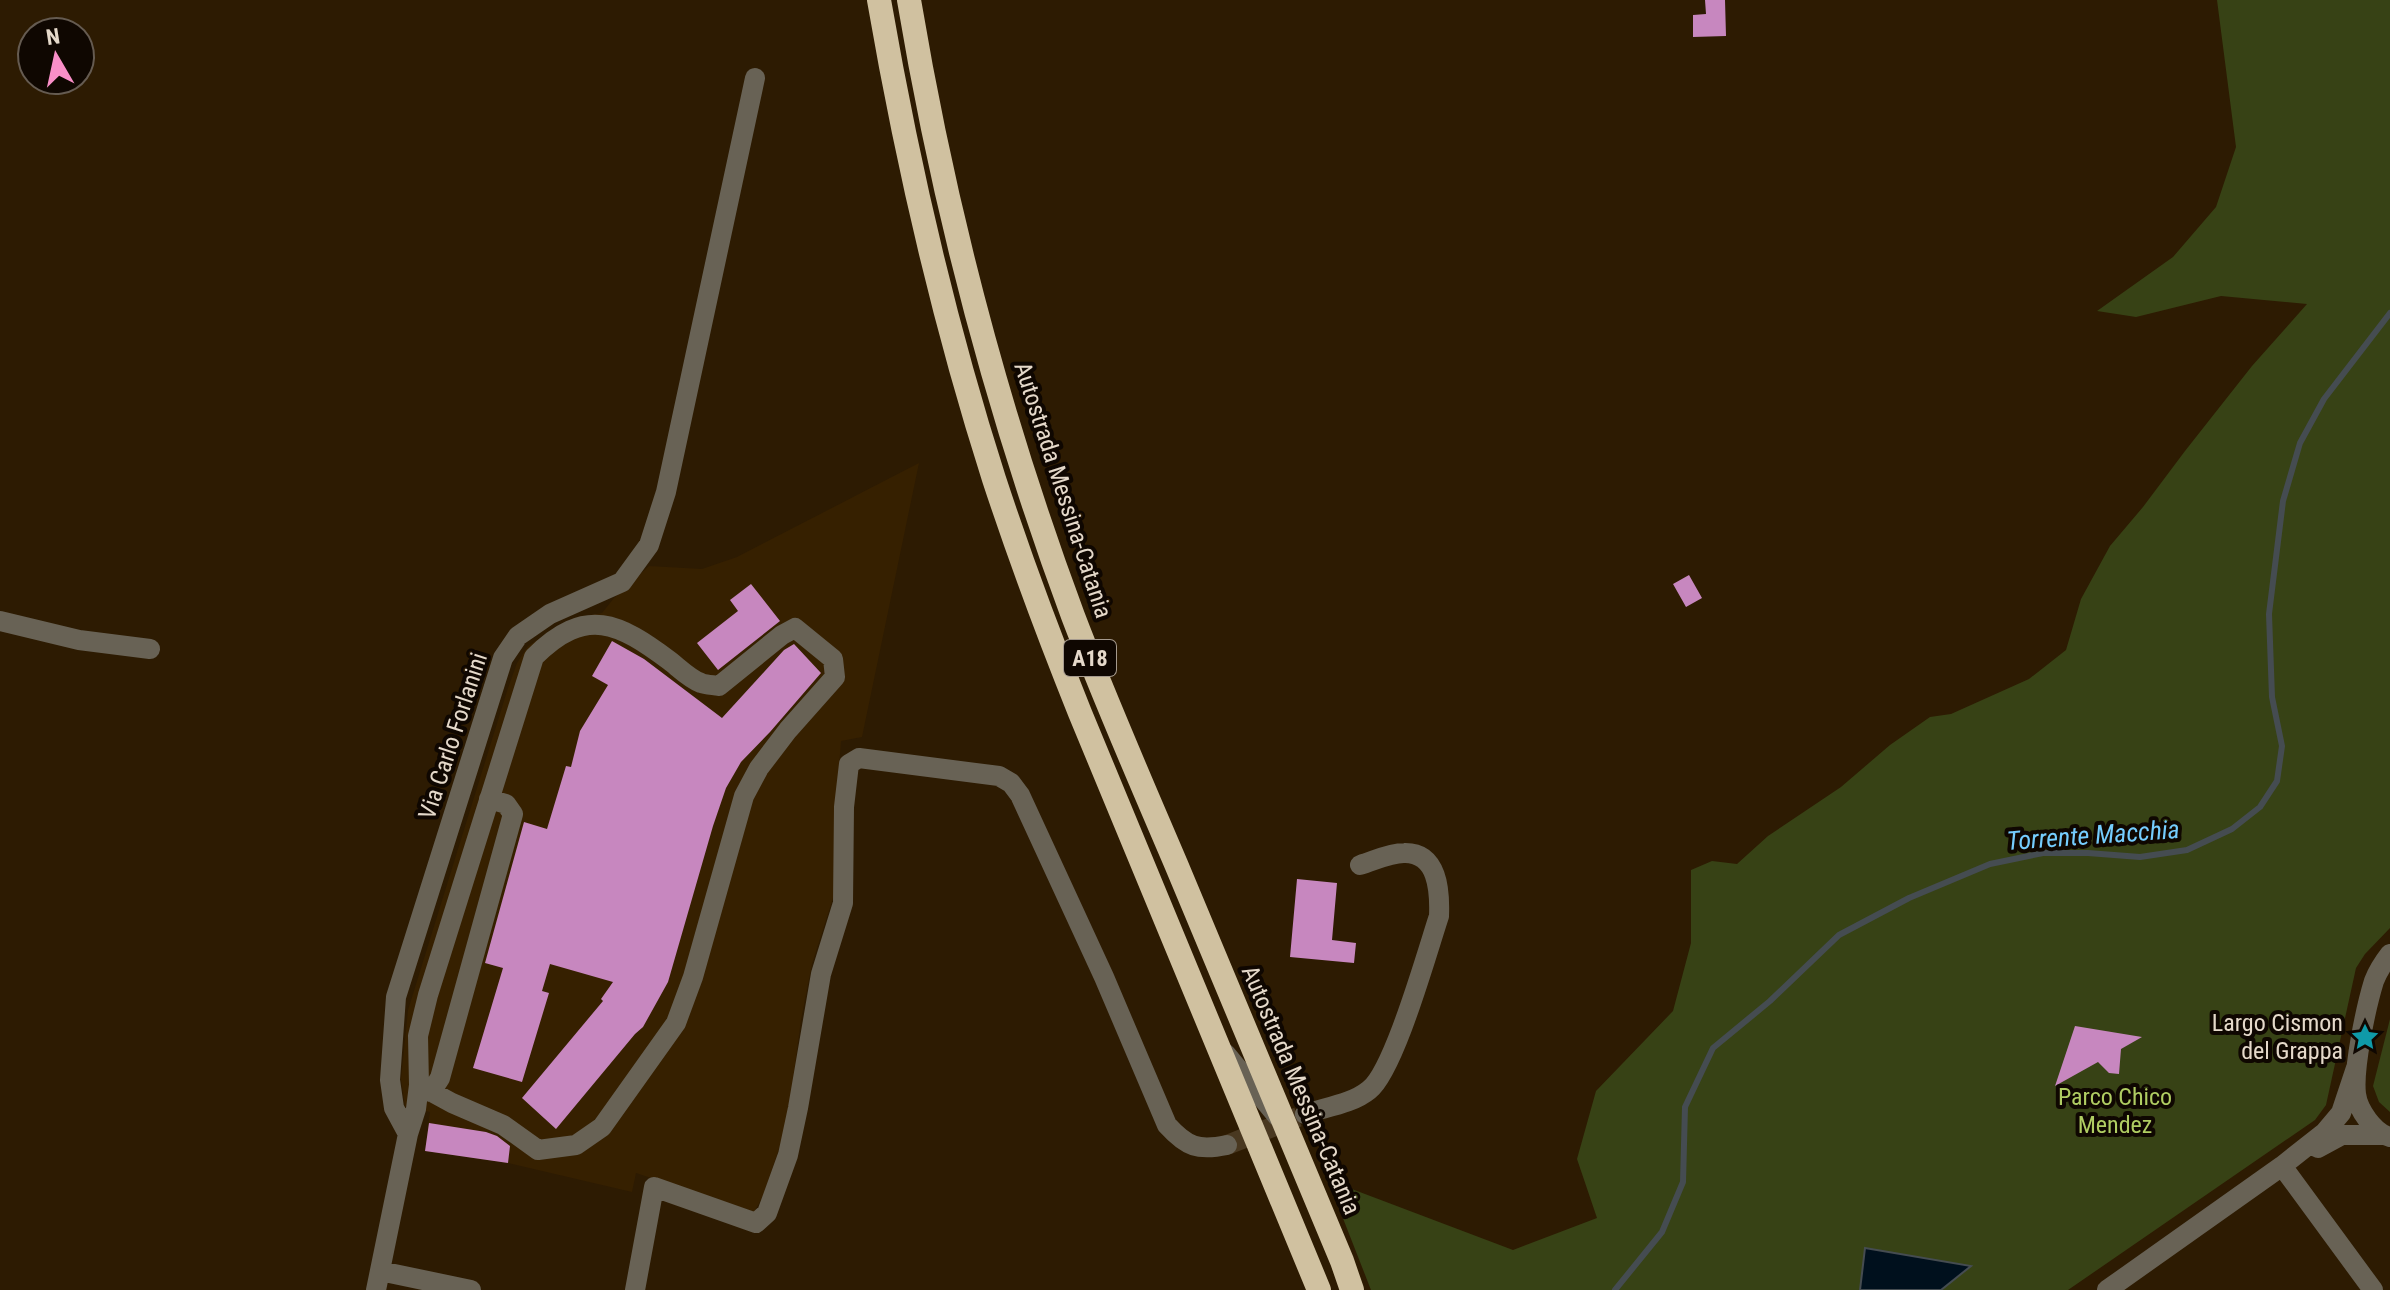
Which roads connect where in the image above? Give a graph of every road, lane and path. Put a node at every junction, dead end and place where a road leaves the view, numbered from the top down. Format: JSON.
{"nodes":[{"id":1,"x":879,"y":0,"type":"edge"},
{"id":2,"x":909,"y":0,"type":"edge"},
{"id":3,"x":755,"y":78,"type":"dead end"},
{"id":4,"x":0,"y":621,"type":"edge"},
{"id":5,"x":150,"y":649,"type":"dead end"},
{"id":6,"x":489,"y":799,"type":"junction"},
{"id":7,"x":1360,"y":865,"type":"dead end"},
{"id":8,"x":2390,"y":954,"type":"edge"},
{"id":9,"x":1246,"y":1032,"type":"junction"},
{"id":10,"x":1218,"y":1044,"type":"junction"},
{"id":11,"x":2356,"y":1068,"type":"junction"},
{"id":12,"x":1252,"y":1086,"type":"junction"},
{"id":13,"x":425,"y":1089,"type":"junction"},
{"id":14,"x":1296,"y":1121,"type":"junction"},
{"id":15,"x":408,"y":1134,"type":"junction"},
{"id":16,"x":2386,"y":1136,"type":"edge"},
{"id":17,"x":1258,"y":1140,"type":"junction"},
{"id":18,"x":1227,"y":1145,"type":"tunnel mouth"},
{"id":19,"x":2282,"y":1166,"type":"junction"},
{"id":20,"x":378,"y":1281,"type":"edge"},
{"id":21,"x":471,"y":1290,"type":"edge"},
{"id":22,"x":635,"y":1290,"type":"edge"},
{"id":23,"x":1319,"y":1290,"type":"edge"},
{"id":24,"x":1352,"y":1290,"type":"edge"},
{"id":25,"x":2107,"y":1290,"type":"edge"},
{"id":26,"x":2373,"y":1290,"type":"edge"}],
"edges":[{"from":1,"to":10,"type":"highway","number":"A18"},
{"from":2,"to":9,"type":"highway","name":"Autostrada Messina-Catania","number":"A18"},
{"from":3,"to":15,"type":"street","name":"Via Carlo Forlanini"},
{"from":4,"to":5,"type":"street"},
{"from":6,"to":13,"type":"street"},
{"from":6,"to":13,"type":"street"},
{"from":6,"to":13,"type":"street"},
{"from":7,"to":14,"type":"street"},
{"from":8,"to":11,"type":"street"},
{"from":9,"to":12,"type":"street"},
{"from":9,"to":14,"type":"highway","name":"Autostrada Messina-Catania","number":"A18"},
{"from":10,"to":12,"type":"street"},
{"from":10,"to":17,"type":"highway","number":"A18"},
{"from":11,"to":16,"type":"street"},
{"from":11,"to":19,"type":"street"},
{"from":12,"to":14,"type":"street"},
{"from":12,"to":17,"type":"street"},
{"from":13,"to":15,"type":"street"},
{"from":14,"to":24,"type":"highway","name":"Autostrada Messina-Catania","number":"A18"},
{"from":15,"to":20,"type":"street"},
{"from":16,"to":19,"type":"street"},
{"from":17,"to":23,"type":"highway","number":"A18"},
{"from":18,"to":22,"type":"street"},
{"from":19,"to":25,"type":"street"},
{"from":19,"to":26,"type":"street"},
{"from":20,"to":21,"type":"street"}]}
